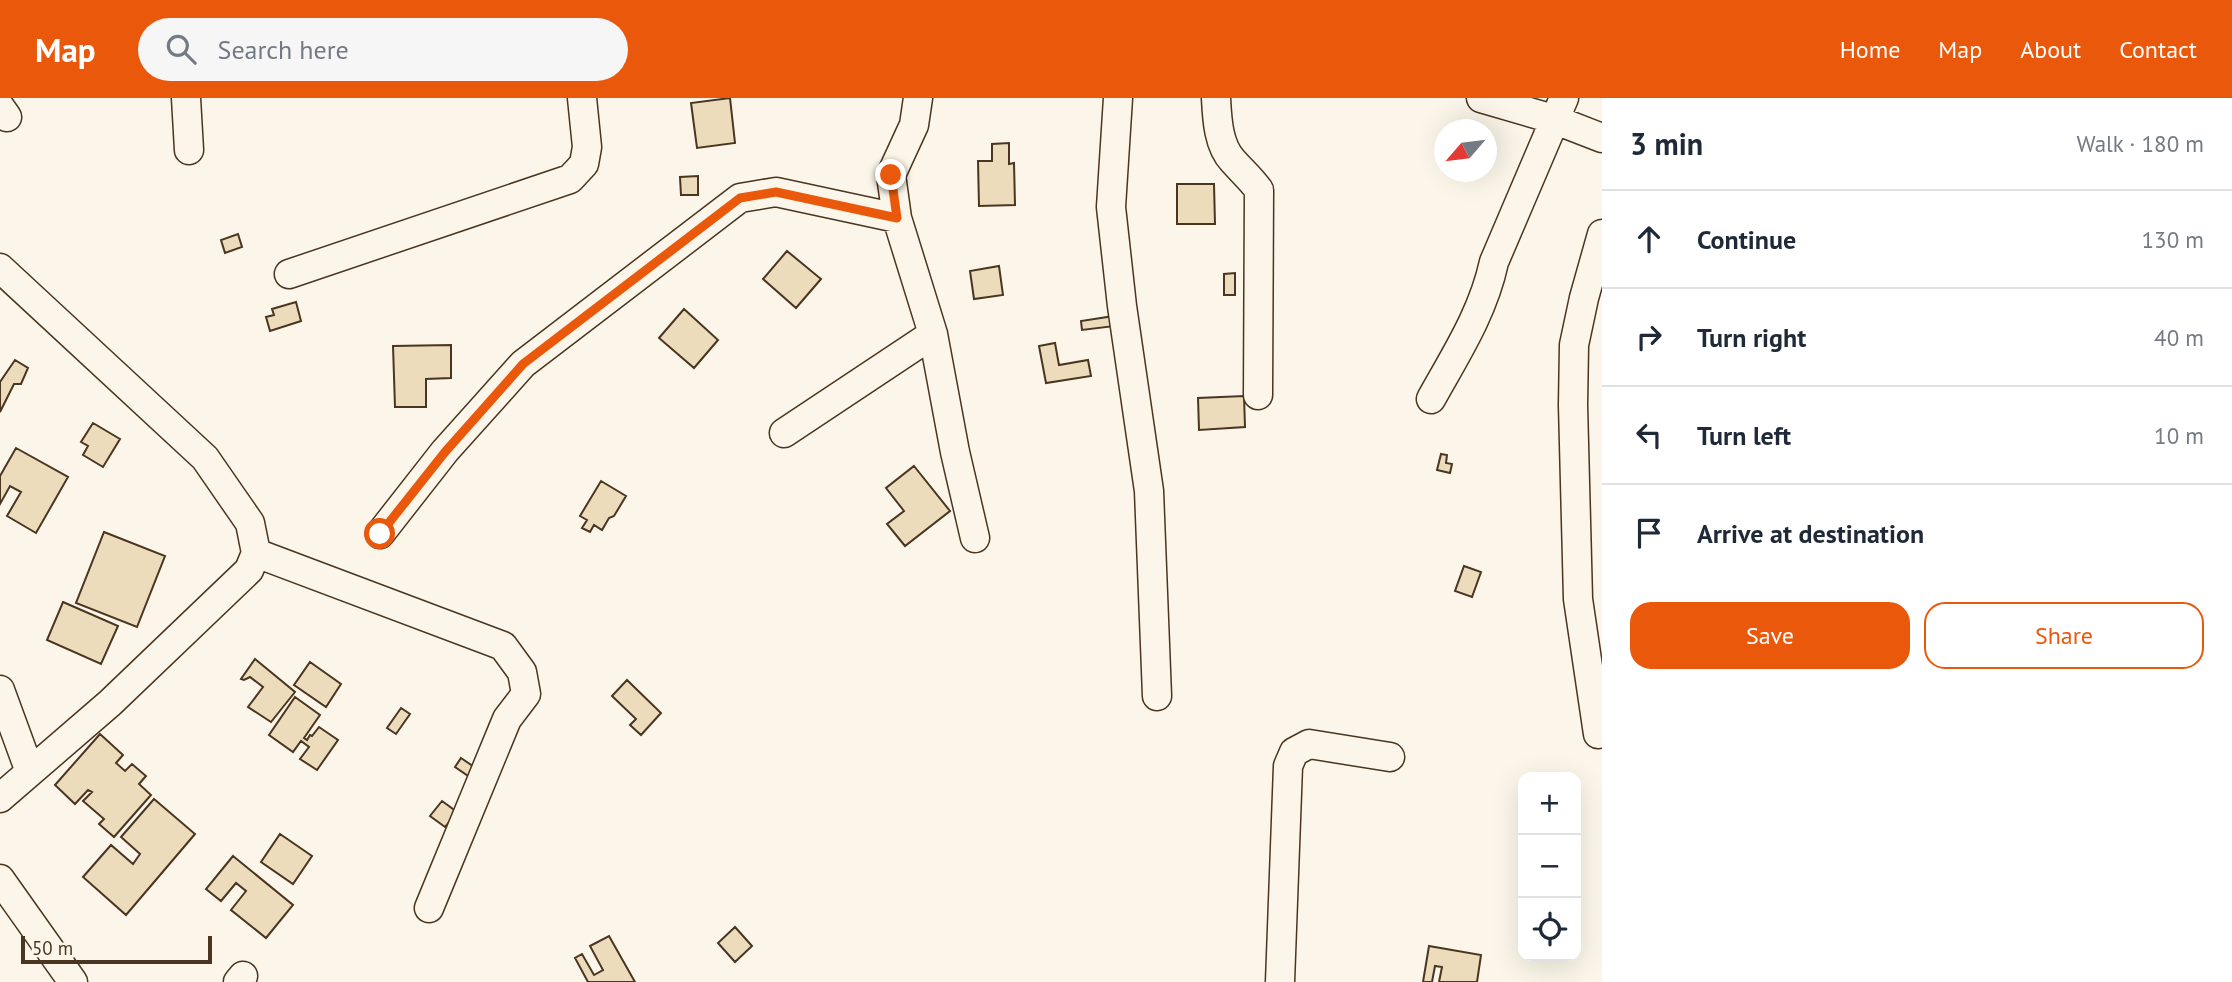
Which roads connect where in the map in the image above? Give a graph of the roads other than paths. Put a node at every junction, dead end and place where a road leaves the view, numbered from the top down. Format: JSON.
{"nodes":[{"id":1,"x":186,"y":98,"type":"edge"},
{"id":2,"x":582,"y":98,"type":"edge"},
{"id":3,"x":918,"y":98,"type":"edge"},
{"id":4,"x":1118,"y":98,"type":"edge"},
{"id":5,"x":1216,"y":98,"type":"edge"},
{"id":6,"x":1481,"y":98,"type":"edge"},
{"id":7,"x":1558,"y":108,"type":"edge"},
{"id":8,"x":1602,"y":138,"type":"edge"},
{"id":9,"x":189,"y":150,"type":"dead end"},
{"id":10,"x":897,"y":218,"type":"junction"},
{"id":11,"x":1602,"y":234,"type":"edge"},
{"id":12,"x":0,"y":268,"type":"edge"},
{"id":13,"x":289,"y":274,"type":"dead end"},
{"id":14,"x":933,"y":334,"type":"junction"},
{"id":15,"x":1258,"y":395,"type":"dead end"},
{"id":16,"x":1431,"y":399,"type":"dead end"},
{"id":17,"x":784,"y":433,"type":"dead end"},
{"id":18,"x":380,"y":534,"type":"dead end"},
{"id":19,"x":975,"y":538,"type":"dead end"},
{"id":20,"x":256,"y":553,"type":"junction"},
{"id":21,"x":0,"y":690,"type":"edge"},
{"id":22,"x":1157,"y":696,"type":"dead end"},
{"id":23,"x":1598,"y":734,"type":"dead end"},
{"id":24,"x":1390,"y":757,"type":"dead end"},
{"id":25,"x":30,"y":772,"type":"junction"},
{"id":26,"x":0,"y":798,"type":"edge"},
{"id":27,"x":0,"y":879,"type":"edge"},
{"id":28,"x":429,"y":908,"type":"dead end"},
{"id":29,"x":73,"y":982,"type":"edge"},
{"id":30,"x":1280,"y":982,"type":"edge"}],
"edges":[{"from":1,"to":9,"type":"street"},
{"from":2,"to":13,"type":"street"},
{"from":3,"to":10,"type":"street"},
{"from":4,"to":22,"type":"street"},
{"from":5,"to":15,"type":"street"},
{"from":6,"to":7,"type":"street"},
{"from":7,"to":8,"type":"street"},
{"from":7,"to":16,"type":"street"},
{"from":10,"to":14,"type":"street"},
{"from":10,"to":18,"type":"street"},
{"from":11,"to":23,"type":"street"},
{"from":12,"to":20,"type":"street"},
{"from":14,"to":17,"type":"street"},
{"from":14,"to":19,"type":"street"},
{"from":20,"to":25,"type":"street"},
{"from":20,"to":28,"type":"street"},
{"from":21,"to":25,"type":"street"},
{"from":24,"to":30,"type":"street"},
{"from":25,"to":26,"type":"street"},
{"from":27,"to":29,"type":"street"}]}
